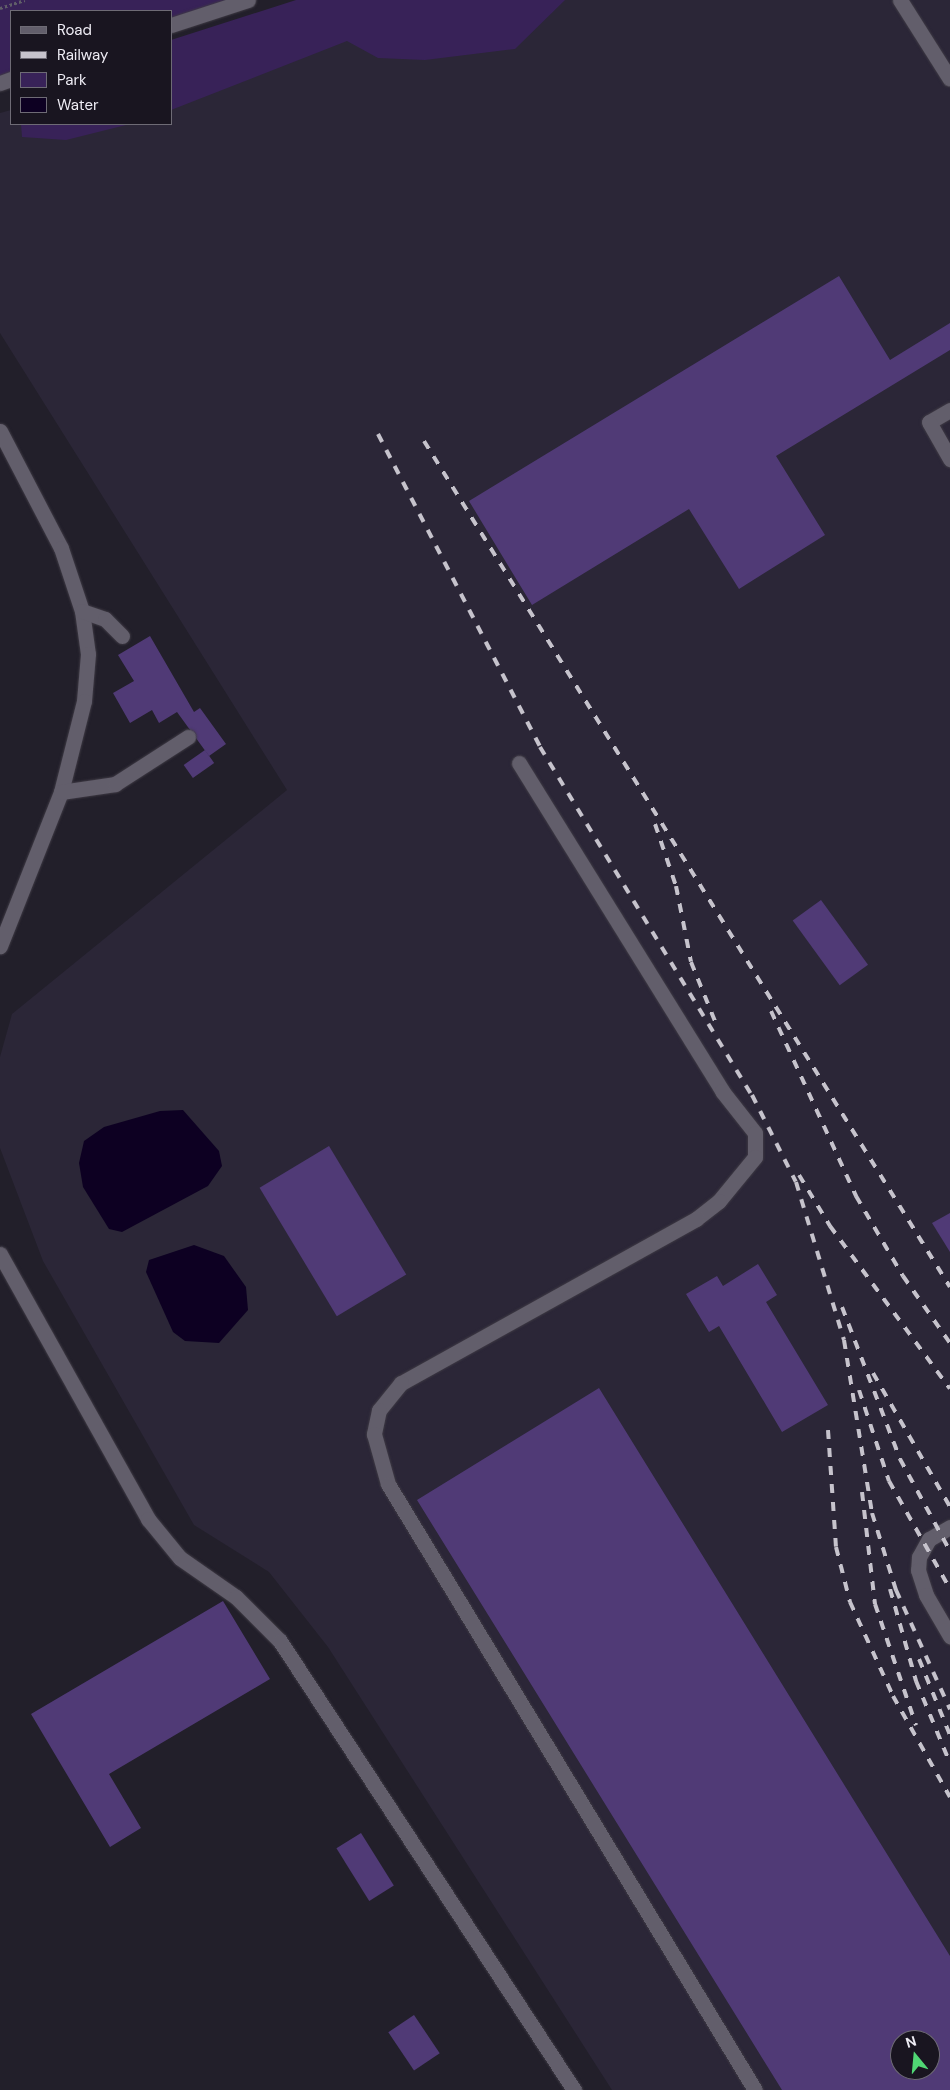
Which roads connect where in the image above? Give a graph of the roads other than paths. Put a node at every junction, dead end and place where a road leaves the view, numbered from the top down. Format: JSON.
{"nodes":[{"id":1,"x":248,"y":0,"type":"edge"},
{"id":2,"x":900,"y":0,"type":"edge"},
{"id":3,"x":172,"y":25,"type":"edge"},
{"id":4,"x":950,"y":79,"type":"edge"},
{"id":5,"x":950,"y":410,"type":"edge"},
{"id":6,"x":0,"y":431,"type":"edge"},
{"id":7,"x":950,"y":459,"type":"edge"},
{"id":8,"x":82,"y":610,"type":"junction"},
{"id":9,"x":122,"y":636,"type":"dead end"},
{"id":10,"x":188,"y":737,"type":"dead end"},
{"id":11,"x":520,"y":763,"type":"dead end"},
{"id":12,"x":61,"y":792,"type":"junction"},
{"id":13,"x":0,"y":946,"type":"edge"},
{"id":14,"x":0,"y":1254,"type":"edge"},
{"id":15,"x":950,"y":1527,"type":"edge"},
{"id":16,"x":950,"y":1636,"type":"edge"},
{"id":17,"x":574,"y":2090,"type":"edge"},
{"id":18,"x":755,"y":2090,"type":"edge"}],
"edges":[{"from":1,"to":3,"type":"street"},
{"from":2,"to":4,"type":"street"},
{"from":5,"to":7,"type":"street"},
{"from":6,"to":8,"type":"street"},
{"from":8,"to":9,"type":"street"},
{"from":8,"to":12,"type":"street"},
{"from":10,"to":12,"type":"street"},
{"from":11,"to":18,"type":"street"},
{"from":12,"to":13,"type":"street"},
{"from":14,"to":17,"type":"street"},
{"from":15,"to":16,"type":"street"}]}
